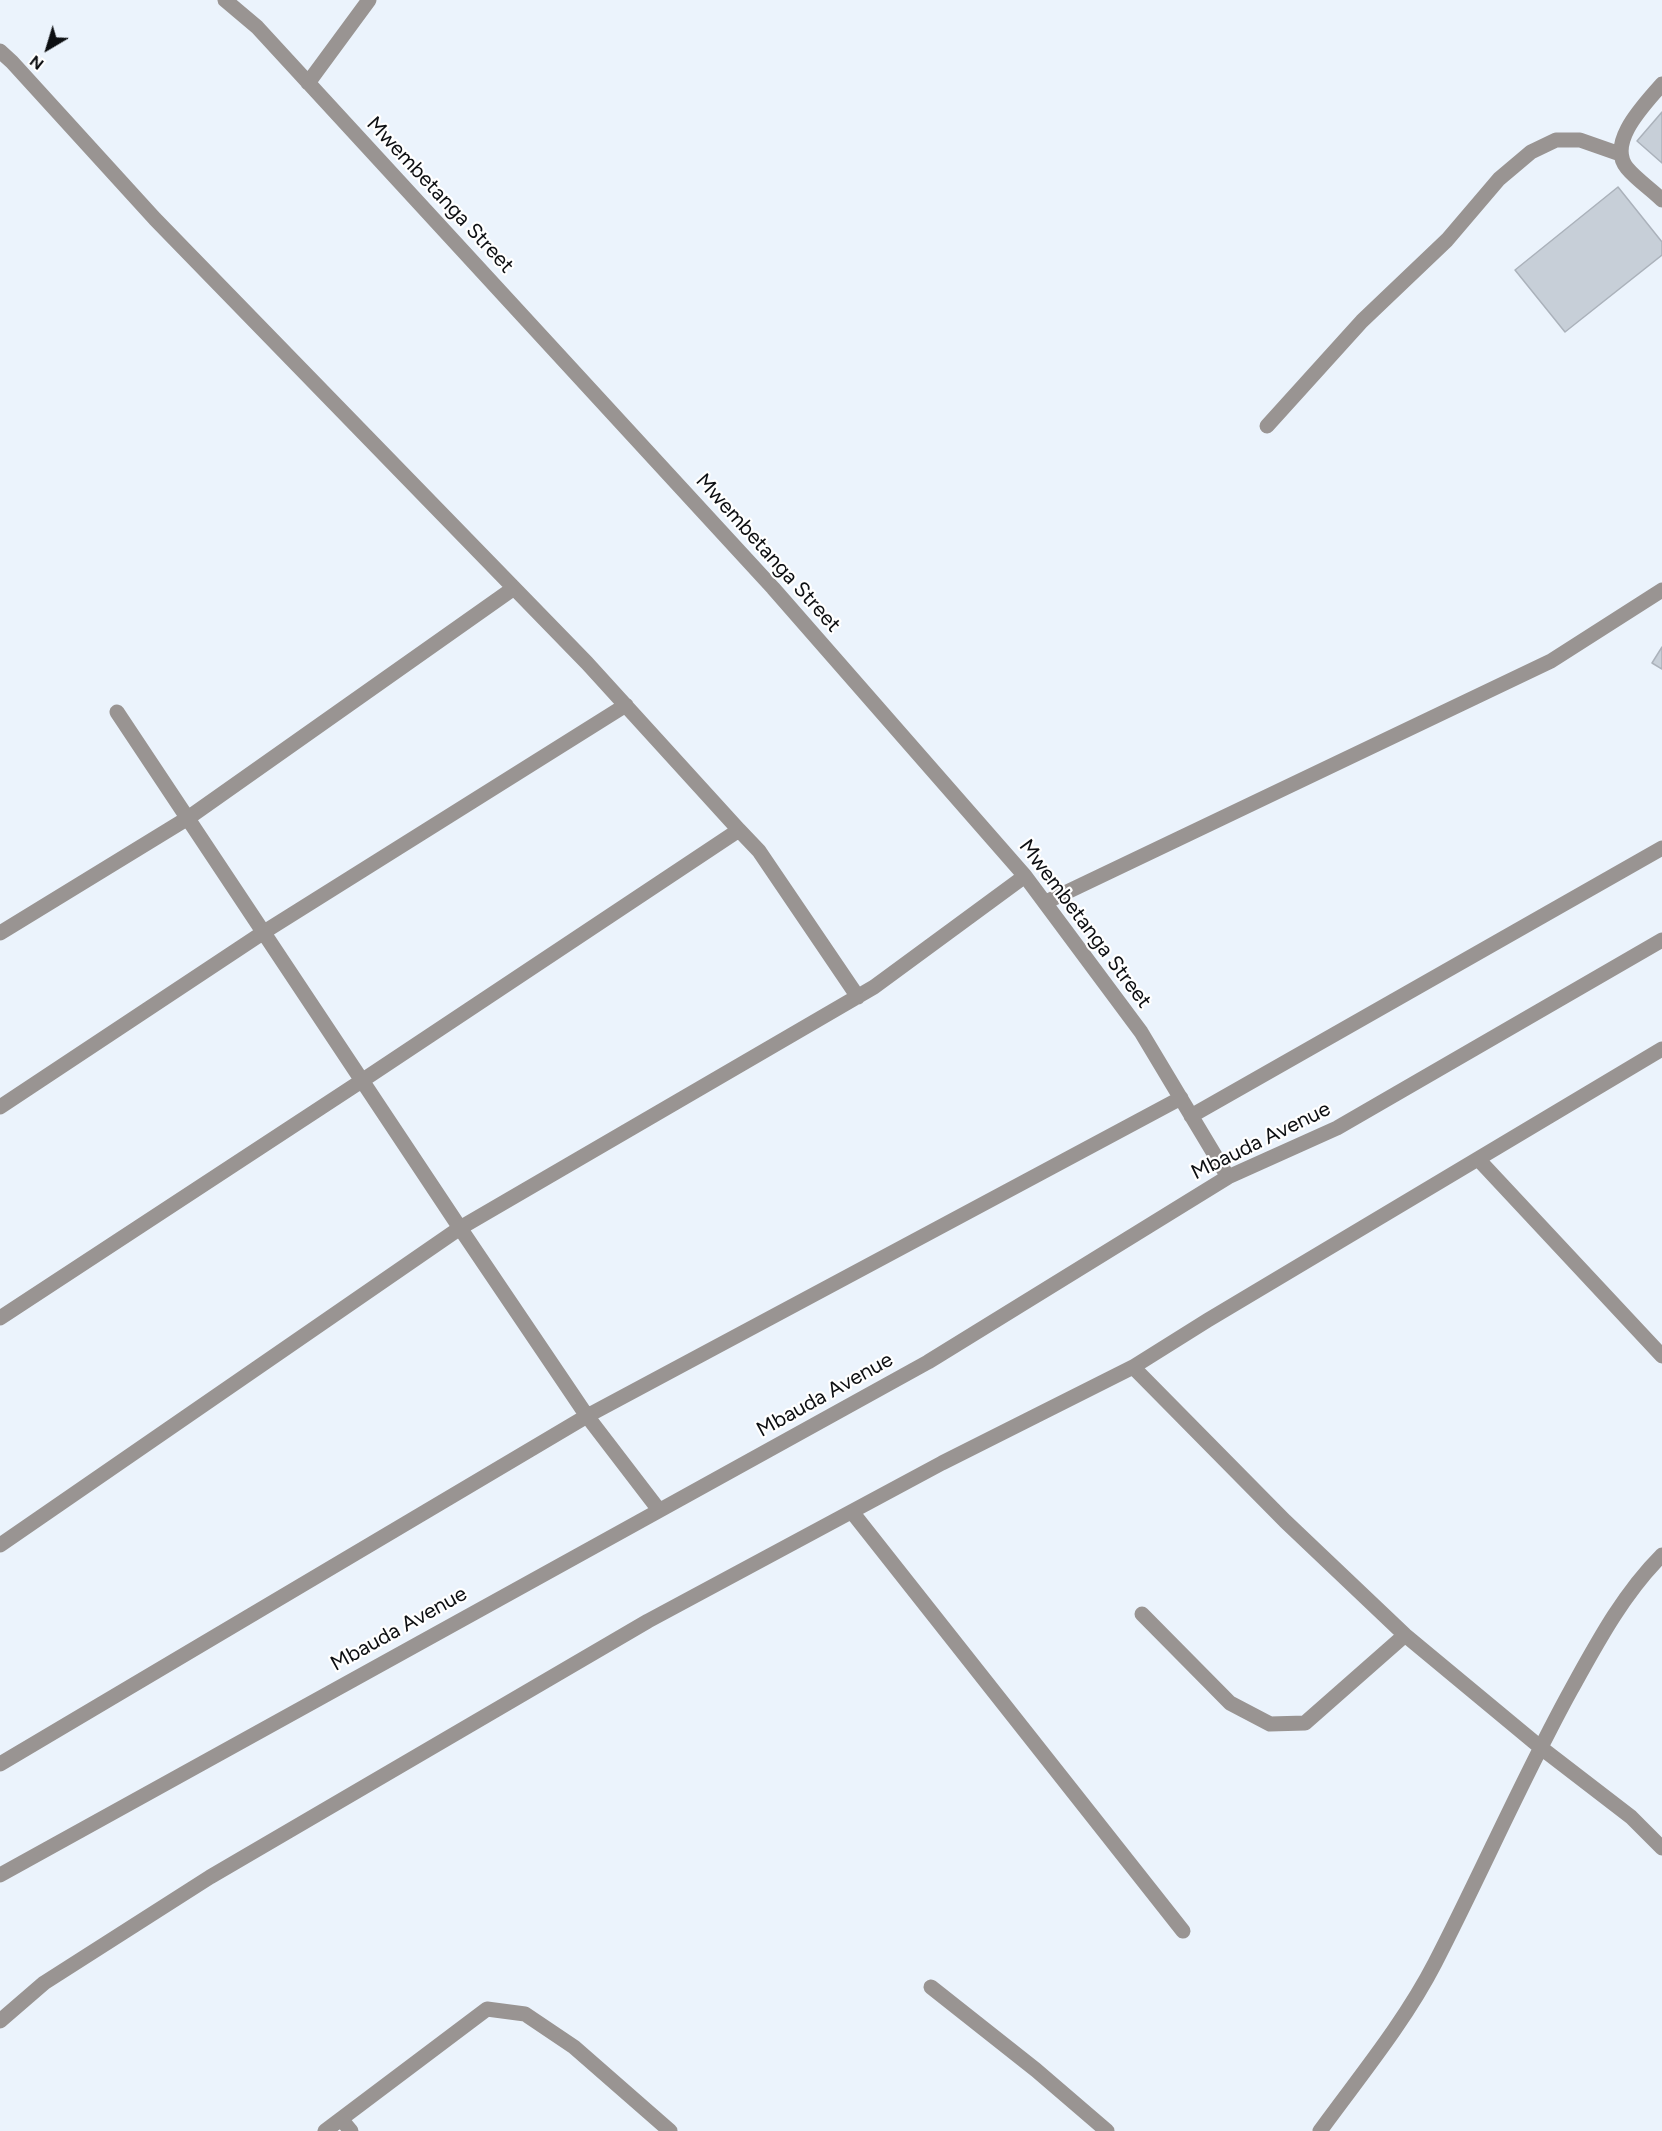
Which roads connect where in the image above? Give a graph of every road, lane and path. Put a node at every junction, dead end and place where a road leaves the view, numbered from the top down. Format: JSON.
{"nodes":[{"id":1,"x":225,"y":0,"type":"edge"},
{"id":2,"x":369,"y":0,"type":"edge"},
{"id":3,"x":0,"y":51,"type":"edge"},
{"id":4,"x":308,"y":83,"type":"junction"},
{"id":5,"x":1662,"y":84,"type":"edge"},
{"id":6,"x":1620,"y":154,"type":"junction"},
{"id":7,"x":1662,"y":200,"type":"edge"},
{"id":8,"x":1267,"y":426,"type":"dead end"},
{"id":9,"x":514,"y":588,"type":"junction"},
{"id":10,"x":1662,"y":590,"type":"edge"},
{"id":11,"x":626,"y":705,"type":"junction"},
{"id":12,"x":117,"y":711,"type":"dead end"},
{"id":13,"x":188,"y":818,"type":"junction"},
{"id":14,"x":739,"y":830,"type":"junction"},
{"id":15,"x":1662,"y":848,"type":"edge"},
{"id":16,"x":1025,"y":876,"type":"junction"},
{"id":17,"x":1046,"y":902,"type":"junction"},
{"id":18,"x":264,"y":932,"type":"junction"},
{"id":19,"x":0,"y":933,"type":"edge"},
{"id":20,"x":1661,"y":942,"type":"edge"},
{"id":21,"x":858,"y":997,"type":"junction"},
{"id":22,"x":1662,"y":1049,"type":"edge"},
{"id":23,"x":363,"y":1080,"type":"junction"},
{"id":24,"x":1181,"y":1098,"type":"junction"},
{"id":25,"x":0,"y":1107,"type":"edge"},
{"id":26,"x":1191,"y":1116,"type":"junction"},
{"id":27,"x":1478,"y":1159,"type":"junction"},
{"id":28,"x":1228,"y":1177,"type":"junction"},
{"id":29,"x":460,"y":1228,"type":"junction"},
{"id":30,"x":0,"y":1318,"type":"edge"},
{"id":31,"x":1662,"y":1356,"type":"edge"},
{"id":32,"x":1133,"y":1368,"type":"junction"},
{"id":33,"x":587,"y":1416,"type":"junction"},
{"id":34,"x":659,"y":1509,"type":"junction"},
{"id":35,"x":852,"y":1512,"type":"junction"},
{"id":36,"x":0,"y":1545,"type":"edge"},
{"id":37,"x":1662,"y":1555,"type":"edge"},
{"id":38,"x":1142,"y":1614,"type":"dead end"},
{"id":39,"x":1405,"y":1635,"type":"junction"},
{"id":40,"x":1540,"y":1747,"type":"junction"},
{"id":41,"x":0,"y":1764,"type":"edge"},
{"id":42,"x":1662,"y":1848,"type":"edge"},
{"id":43,"x":0,"y":1875,"type":"edge"},
{"id":44,"x":1183,"y":1931,"type":"dead end"},
{"id":45,"x":932,"y":1987,"type":"dead end"},
{"id":46,"x":0,"y":2020,"type":"edge"},
{"id":47,"x":346,"y":2125,"type":"edge"},
{"id":48,"x":325,"y":2131,"type":"edge"},
{"id":49,"x":670,"y":2131,"type":"edge"},
{"id":50,"x":1107,"y":2131,"type":"edge"},
{"id":51,"x":1320,"y":2131,"type":"edge"}],
"edges":[{"from":1,"to":4,"type":"street","name":"Mwembetanga Street"},
{"from":2,"to":4,"type":"street"},
{"from":3,"to":9,"type":"street"},
{"from":4,"to":16,"type":"street","name":"Mwembetanga Street"},
{"from":5,"to":6,"type":"street"},
{"from":6,"to":7,"type":"street"},
{"from":6,"to":8,"type":"street"},
{"from":9,"to":11,"type":"street"},
{"from":9,"to":13,"type":"street"},
{"from":10,"to":17,"type":"street"},
{"from":11,"to":14,"type":"street"},
{"from":11,"to":18,"type":"street"},
{"from":12,"to":13,"type":"street"},
{"from":13,"to":18,"type":"street"},
{"from":13,"to":19,"type":"street"},
{"from":14,"to":21,"type":"street"},
{"from":14,"to":23,"type":"street"},
{"from":15,"to":26,"type":"street"},
{"from":16,"to":17,"type":"street","name":"Mwembetanga Street"},
{"from":16,"to":21,"type":"street"},
{"from":17,"to":24,"type":"street","name":"Mwembetanga Street"},
{"from":18,"to":23,"type":"street"},
{"from":18,"to":25,"type":"street"},
{"from":20,"to":28,"type":"street","name":"Mbauda Avenue"},
{"from":21,"to":29,"type":"street"},
{"from":22,"to":27,"type":"street"},
{"from":23,"to":29,"type":"street"},
{"from":23,"to":30,"type":"street"},
{"from":24,"to":26,"type":"street","name":"Mwembetanga Street"},
{"from":24,"to":33,"type":"street"},
{"from":26,"to":28,"type":"street","name":"Mwembetanga Street"},
{"from":27,"to":31,"type":"street"},
{"from":27,"to":32,"type":"street"},
{"from":28,"to":34,"type":"street","name":"Mbauda Avenue"},
{"from":29,"to":33,"type":"street"},
{"from":29,"to":36,"type":"street"},
{"from":32,"to":35,"type":"street"},
{"from":32,"to":39,"type":"street"},
{"from":33,"to":34,"type":"street"},
{"from":33,"to":41,"type":"street"},
{"from":34,"to":43,"type":"street","name":"Mbauda Avenue"},
{"from":35,"to":44,"type":"street"},
{"from":35,"to":46,"type":"street"},
{"from":37,"to":40,"type":"street"},
{"from":38,"to":39,"type":"street"},
{"from":39,"to":40,"type":"street"},
{"from":40,"to":42,"type":"street"},
{"from":40,"to":51,"type":"street"},
{"from":45,"to":50,"type":"street"},
{"from":47,"to":48,"type":"street"},
{"from":47,"to":49,"type":"street"}]}
